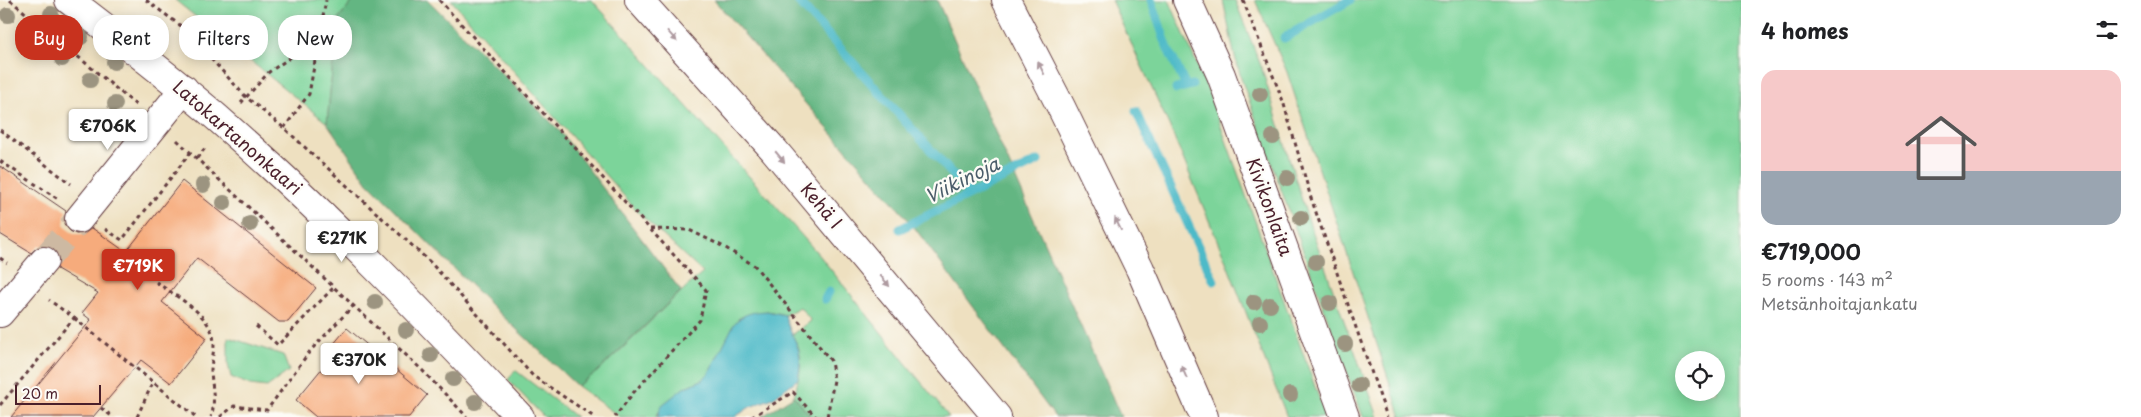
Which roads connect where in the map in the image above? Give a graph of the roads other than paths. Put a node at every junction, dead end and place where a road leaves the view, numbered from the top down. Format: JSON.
{"nodes":[{"id":1,"x":70,"y":0,"type":"edge"},
{"id":2,"x":639,"y":0,"type":"edge"},
{"id":3,"x":1006,"y":0,"type":"edge"},
{"id":4,"x":1187,"y":0,"type":"edge"},
{"id":5,"x":184,"y":89,"type":"junction"},
{"id":6,"x":90,"y":223,"type":"tunnel mouth"},
{"id":7,"x":44,"y":261,"type":"tunnel mouth"},
{"id":8,"x":0,"y":313,"type":"edge"},
{"id":9,"x":520,"y":417,"type":"edge"},
{"id":10,"x":997,"y":417,"type":"edge"},
{"id":11,"x":1204,"y":417,"type":"edge"},
{"id":12,"x":1345,"y":417,"type":"edge"}],
"edges":[{"from":1,"to":5,"type":"main road","name":"Latokartanonkaari"},
{"from":2,"to":10,"type":"main road","name":"Kehä I","one_way":true},
{"from":11,"to":3,"type":"main road","one_way":true},
{"from":4,"to":12,"type":"main road","name":"Kivikonlaita"},
{"from":5,"to":6,"type":"main road"},
{"from":5,"to":9,"type":"main road","name":"Latokartanonkaari"},
{"from":7,"to":8,"type":"main road"}]}
